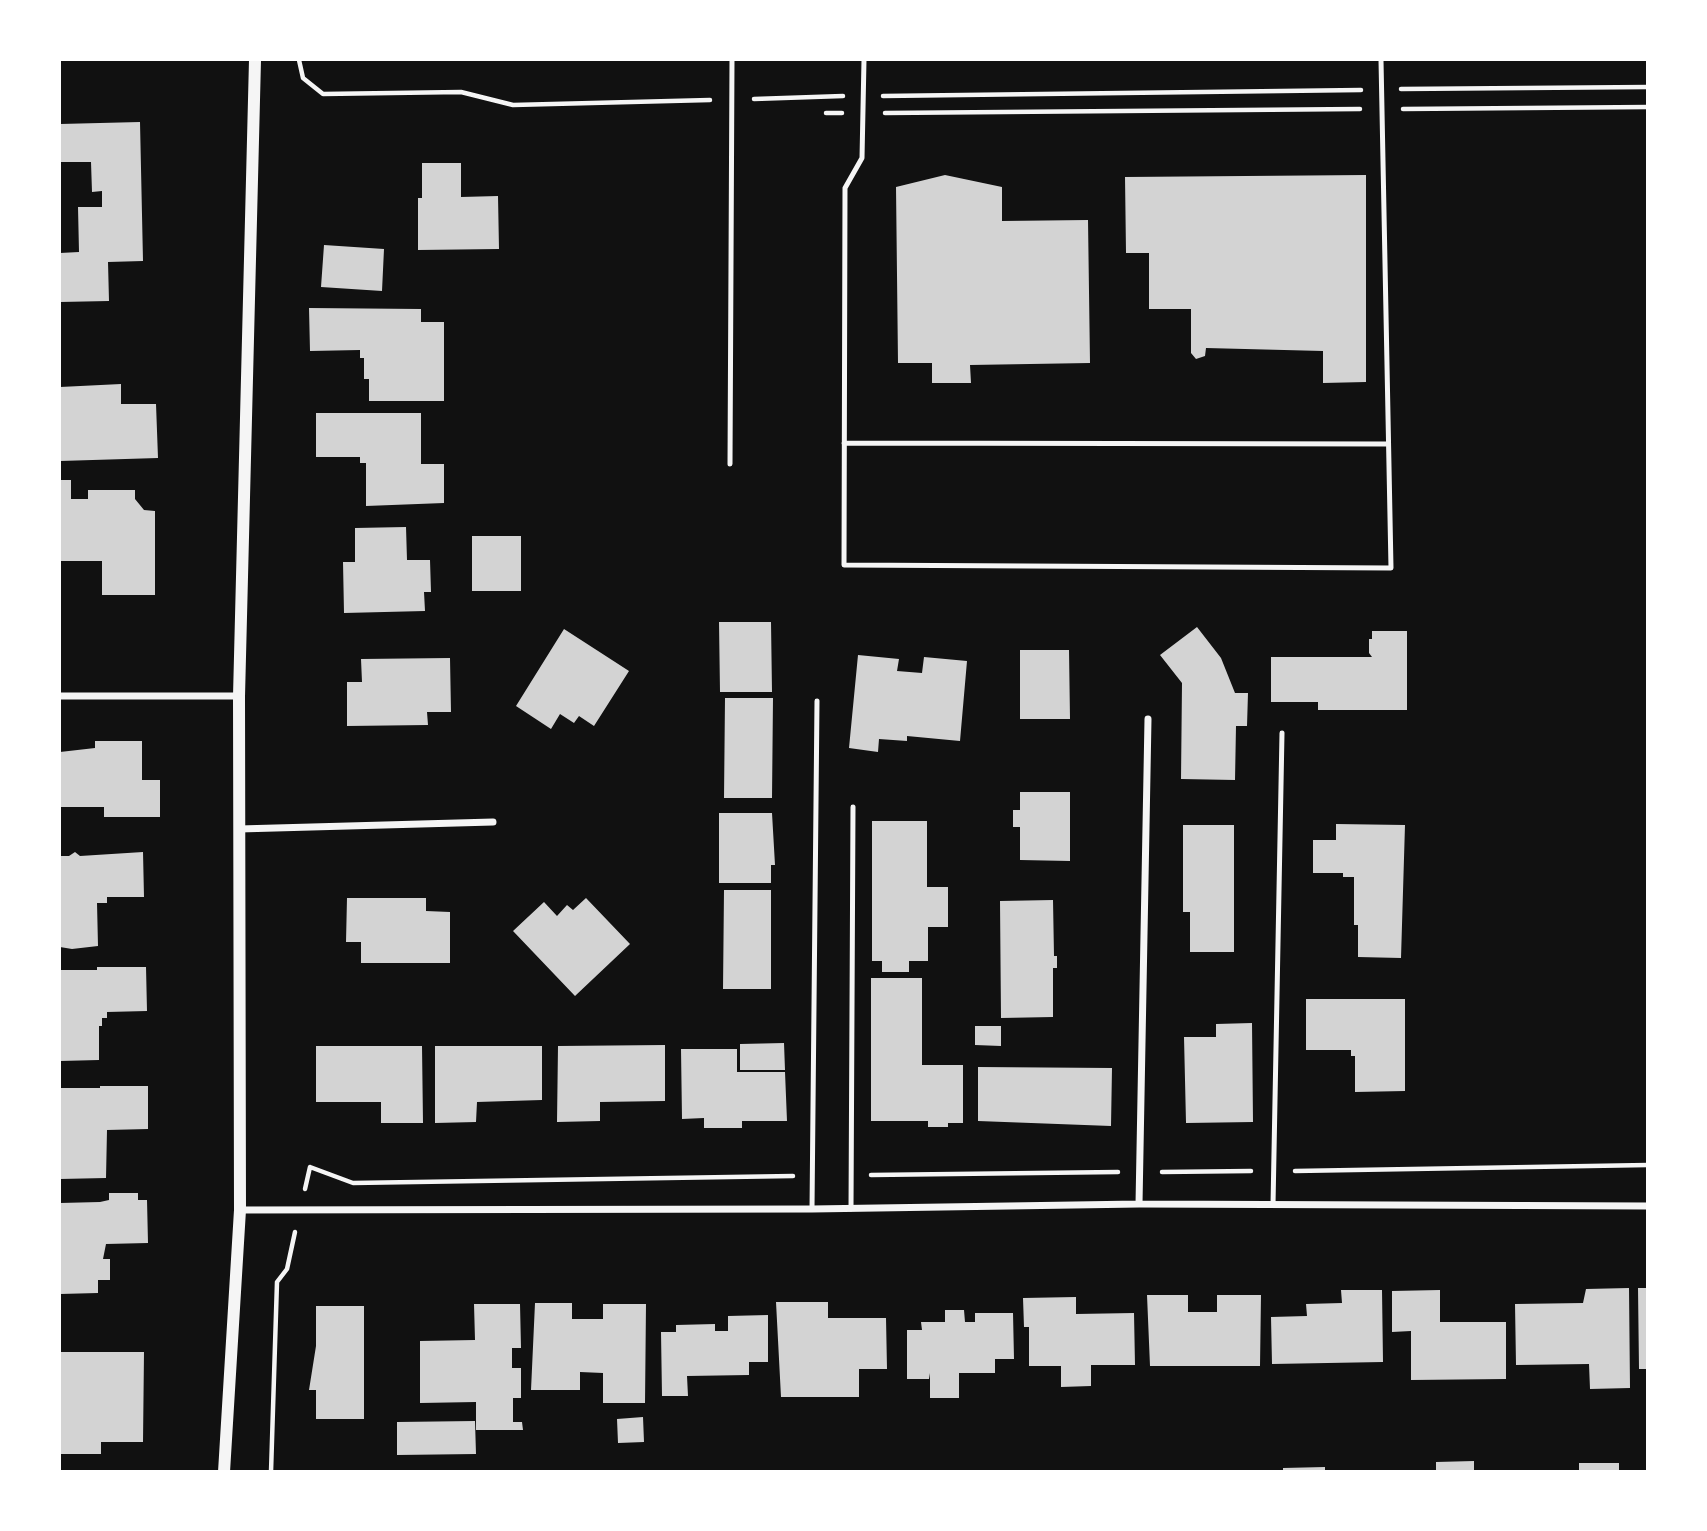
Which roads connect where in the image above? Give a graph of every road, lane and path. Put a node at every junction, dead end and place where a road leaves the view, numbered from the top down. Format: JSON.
{"nodes":[{"id":1,"x":255,"y":60,"type":"edge"},
{"id":2,"x":299,"y":60,"type":"edge"},
{"id":3,"x":732,"y":60,"type":"edge"},
{"id":4,"x":863,"y":60,"type":"edge"},
{"id":5,"x":1381,"y":60,"type":"edge"},
{"id":6,"x":1647,"y":87,"type":"edge"},
{"id":7,"x":1381,"y":90,"type":"junction"},
{"id":8,"x":863,"y":96,"type":"junction"},
{"id":9,"x":732,"y":99,"type":"junction"},
{"id":10,"x":1647,"y":107,"type":"edge"},
{"id":11,"x":1381,"y":109,"type":"junction"},
{"id":12,"x":826,"y":113,"type":"dead end"},
{"id":13,"x":863,"y":113,"type":"junction"},
{"id":14,"x":844,"y":443,"type":"junction"},
{"id":15,"x":1388,"y":444,"type":"junction"},
{"id":16,"x":730,"y":464,"type":"dead end"},
{"id":17,"x":60,"y":696,"type":"edge"},
{"id":18,"x":239,"y":696,"type":"junction"},
{"id":19,"x":817,"y":701,"type":"dead end"},
{"id":20,"x":1149,"y":719,"type":"dead end"},
{"id":21,"x":1282,"y":733,"type":"dead end"},
{"id":22,"x":853,"y":807,"type":"dead end"},
{"id":23,"x":493,"y":822,"type":"dead end"},
{"id":24,"x":239,"y":830,"type":"junction"},
{"id":25,"x":1647,"y":1165,"type":"edge"},
{"id":26,"x":1274,"y":1171,"type":"junction"},
{"id":27,"x":1140,"y":1172,"type":"junction"},
{"id":28,"x":852,"y":1175,"type":"junction"},
{"id":29,"x":812,"y":1176,"type":"junction"},
{"id":30,"x":1139,"y":1204,"type":"junction"},
{"id":31,"x":1273,"y":1205,"type":"junction"},
{"id":32,"x":1647,"y":1206,"type":"edge"},
{"id":33,"x":812,"y":1209,"type":"junction"},
{"id":34,"x":851,"y":1209,"type":"junction"},
{"id":35,"x":240,"y":1210,"type":"junction"},
{"id":36,"x":299,"y":1211,"type":"junction"},
{"id":37,"x":224,"y":1472,"type":"edge"},
{"id":38,"x":271,"y":1472,"type":"edge"}],
"edges":[{"from":1,"to":18,"type":"street"},
{"from":2,"to":9,"type":"path"},
{"from":3,"to":9,"type":"lane"},
{"from":4,"to":8,"type":"lane"},
{"from":5,"to":7,"type":"lane"},
{"from":6,"to":7,"type":"path"},
{"from":7,"to":8,"type":"path"},
{"from":7,"to":11,"type":"lane"},
{"from":8,"to":9,"type":"path"},
{"from":8,"to":13,"type":"lane"},
{"from":9,"to":16,"type":"lane"},
{"from":10,"to":11,"type":"path"},
{"from":11,"to":13,"type":"path"},
{"from":11,"to":15,"type":"lane"},
{"from":12,"to":13,"type":"path"},
{"from":13,"to":14,"type":"lane"},
{"from":14,"to":15,"type":"lane"},
{"from":14,"to":15,"type":"lane"},
{"from":17,"to":18,"type":"street"},
{"from":18,"to":24,"type":"street"},
{"from":19,"to":29,"type":"lane"},
{"from":20,"to":27,"type":"street"},
{"from":21,"to":26,"type":"lane"},
{"from":22,"to":28,"type":"lane"},
{"from":23,"to":24,"type":"street"},
{"from":24,"to":35,"type":"street"},
{"from":25,"to":26,"type":"path"},
{"from":26,"to":27,"type":"path"},
{"from":26,"to":31,"type":"lane"},
{"from":27,"to":28,"type":"path"},
{"from":27,"to":30,"type":"street"},
{"from":28,"to":34,"type":"lane"},
{"from":29,"to":33,"type":"lane"},
{"from":29,"to":36,"type":"path"},
{"from":30,"to":31,"type":"street"},
{"from":30,"to":34,"type":"street"},
{"from":31,"to":32,"type":"street"},
{"from":33,"to":34,"type":"street"},
{"from":33,"to":36,"type":"street"},
{"from":35,"to":36,"type":"street"},
{"from":35,"to":37,"type":"street"},
{"from":36,"to":38,"type":"path"}]}
